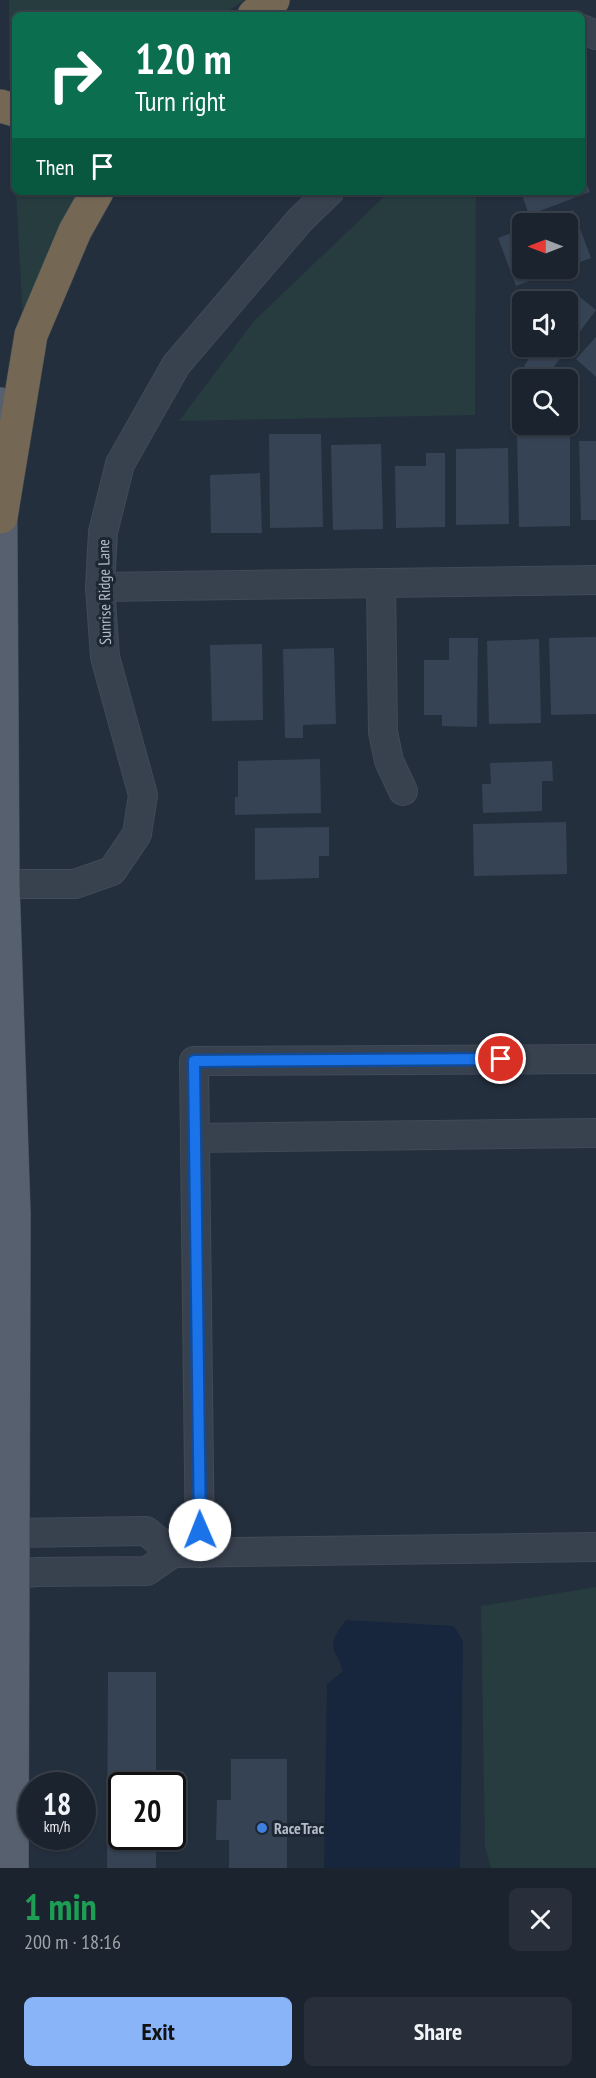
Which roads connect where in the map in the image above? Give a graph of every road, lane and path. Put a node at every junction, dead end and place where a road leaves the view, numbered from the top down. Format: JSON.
{"nodes":[{"id":1,"x":273,"y":0,"type":"edge"},
{"id":2,"x":258,"y":12,"type":"edge"},
{"id":3,"x":95,"y":195,"type":"edge"},
{"id":4,"x":326,"y":195,"type":"edge"},
{"id":5,"x":0,"y":405,"type":"edge"},
{"id":6,"x":2,"y":517,"type":"edge"},
{"id":7,"x":596,"y":580,"type":"edge"},
{"id":8,"x":381,"y":584,"type":"junction"},
{"id":9,"x":100,"y":587,"type":"junction"},
{"id":10,"x":403,"y":791,"type":"dead end"},
{"id":11,"x":1,"y":883,"type":"edge"},
{"id":12,"x":596,"y":1059,"type":"edge"},
{"id":13,"x":596,"y":1133,"type":"edge"},
{"id":14,"x":195,"y":1138,"type":"junction"},
{"id":15,"x":6,"y":1148,"type":"edge"},
{"id":16,"x":14,"y":1533,"type":"junction"},
{"id":17,"x":596,"y":1547,"type":"edge"},
{"id":18,"x":186,"y":1553,"type":"junction"},
{"id":19,"x":7,"y":1574,"type":"edge"},
{"id":20,"x":12,"y":1868,"type":"edge"}],
"edges":[{"from":1,"to":2,"type":"highway"},
{"from":3,"to":6,"type":"highway"},
{"from":4,"to":9,"type":"street","name":"Sunrise Ridge Lane"},
{"from":5,"to":6,"type":"main road"},
{"from":6,"to":11,"type":"main road"},
{"from":7,"to":8,"type":"street"},
{"from":8,"to":9,"type":"street"},
{"from":8,"to":10,"type":"street"},
{"from":9,"to":11,"type":"street","name":"Sunrise Ridge Lane"},
{"from":11,"to":15,"type":"main road"},
{"from":12,"to":14,"type":"street"},
{"from":13,"to":14,"type":"street"},
{"from":14,"to":18,"type":"street"},
{"from":15,"to":16,"type":"main road"},
{"from":16,"to":18,"type":"street"},
{"from":16,"to":19,"type":"main road"},
{"from":17,"to":18,"type":"street"},
{"from":18,"to":19,"type":"street"},
{"from":19,"to":20,"type":"main road"}]}
